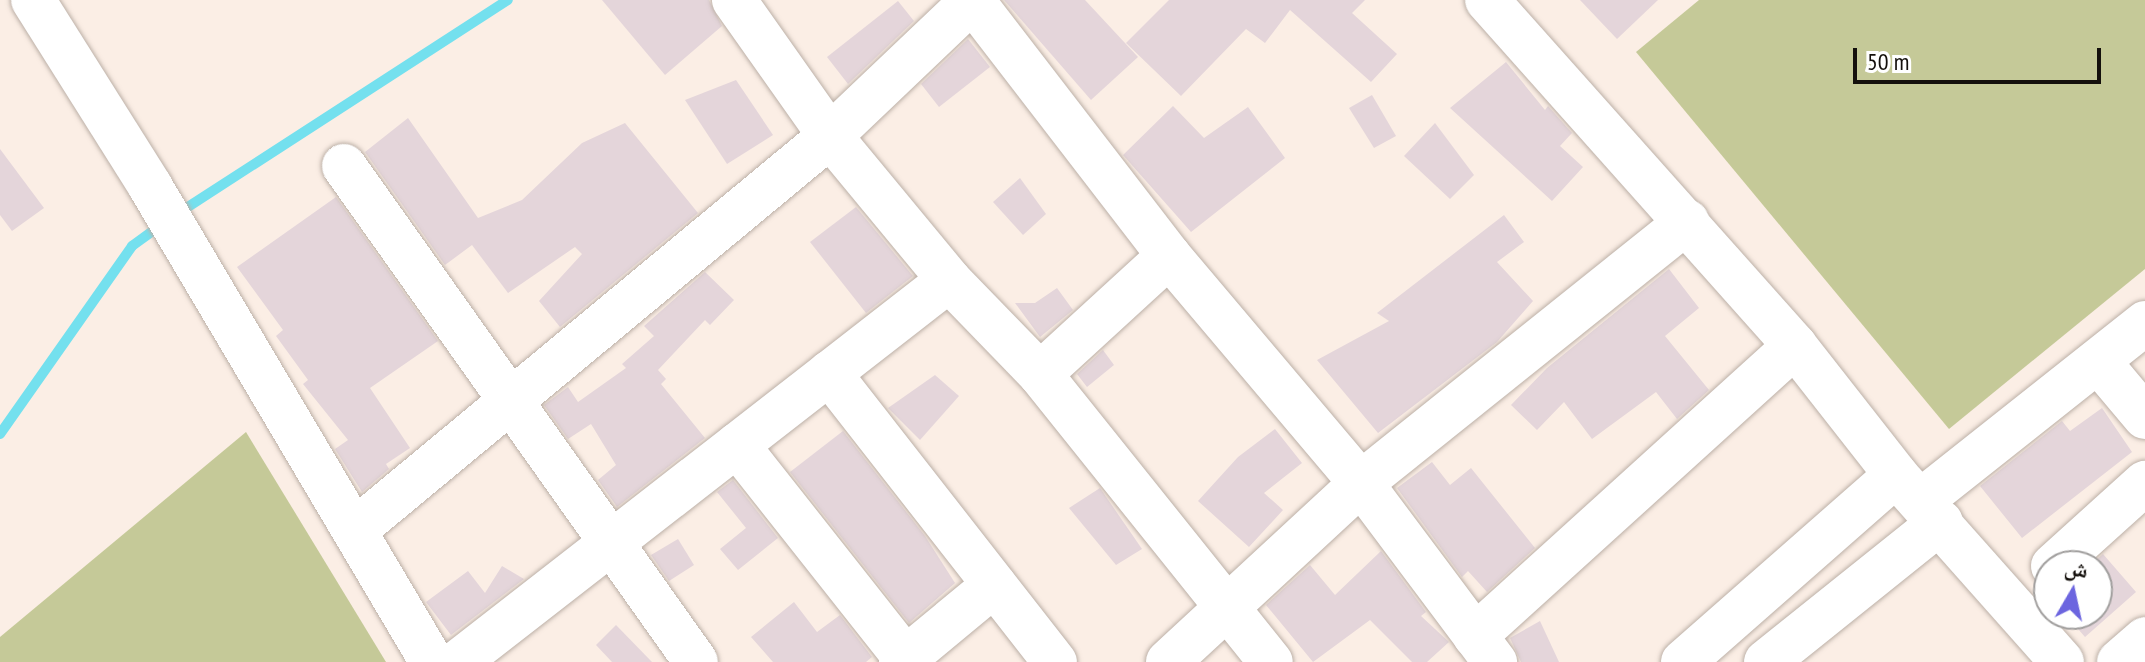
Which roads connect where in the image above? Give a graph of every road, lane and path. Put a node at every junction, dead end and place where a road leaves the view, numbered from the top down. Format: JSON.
{"nodes":[{"id":1,"x":33,"y":0,"type":"edge"},
{"id":2,"x":734,"y":0,"type":"edge"},
{"id":3,"x":972,"y":0,"type":"edge"},
{"id":4,"x":1487,"y":0,"type":"edge"},
{"id":5,"x":830,"y":136,"type":"junction"},
{"id":6,"x":344,"y":166,"type":"dead end"},
{"id":7,"x":1687,"y":222,"type":"junction"},
{"id":8,"x":1169,"y":256,"type":"junction"},
{"id":9,"x":949,"y":280,"type":"junction"},
{"id":10,"x":2145,"y":323,"type":"edge"},
{"id":11,"x":1795,"y":346,"type":"junction"},
{"id":12,"x":2098,"y":361,"type":"junction"},
{"id":13,"x":829,"y":373,"type":"junction"},
{"id":14,"x":1040,"y":374,"type":"junction"},
{"id":15,"x":514,"y":398,"type":"junction"},
{"id":16,"x":2145,"y":417,"type":"edge"},
{"id":17,"x":737,"y":445,"type":"junction"},
{"id":18,"x":1361,"y":483,"type":"junction"},
{"id":19,"x":2145,"y":483,"type":"edge"},
{"id":20,"x":1920,"y":499,"type":"junction"},
{"id":21,"x":355,"y":530,"type":"junction"},
{"id":22,"x":612,"y":543,"type":"junction"},
{"id":23,"x":2071,"y":550,"type":"edge"},
{"id":24,"x":2033,"y":584,"type":"edge"},
{"id":25,"x":994,"y":585,"type":"junction"},
{"id":26,"x":2011,"y":604,"type":"junction"},
{"id":27,"x":1228,"y":609,"type":"junction"},
{"id":28,"x":2145,"y":639,"type":"edge"},
{"id":29,"x":1485,"y":649,"type":"edge"},
{"id":30,"x":903,"y":660,"type":"edge"},
{"id":31,"x":432,"y":662,"type":"edge"},
{"id":32,"x":458,"y":662,"type":"edge"},
{"id":33,"x":696,"y":662,"type":"edge"},
{"id":34,"x":1055,"y":662,"type":"edge"},
{"id":35,"x":1168,"y":662,"type":"edge"},
{"id":36,"x":1271,"y":662,"type":"edge"},
{"id":37,"x":1683,"y":662,"type":"edge"},
{"id":38,"x":1766,"y":662,"type":"edge"},
{"id":39,"x":2062,"y":662,"type":"edge"},
{"id":40,"x":2119,"y":662,"type":"edge"}],
"edges":[{"from":1,"to":21,"type":"street"},
{"from":2,"to":5,"type":"street"},
{"from":3,"to":5,"type":"street"},
{"from":3,"to":8,"type":"street"},
{"from":4,"to":7,"type":"street"},
{"from":5,"to":9,"type":"street"},
{"from":5,"to":15,"type":"street"},
{"from":6,"to":15,"type":"street"},
{"from":7,"to":11,"type":"street"},
{"from":7,"to":18,"type":"street"},
{"from":8,"to":14,"type":"street"},
{"from":8,"to":18,"type":"street"},
{"from":9,"to":13,"type":"street"},
{"from":9,"to":14,"type":"street"},
{"from":10,"to":12,"type":"street"},
{"from":11,"to":20,"type":"street"},
{"from":11,"to":29,"type":"street"},
{"from":12,"to":16,"type":"street"},
{"from":12,"to":20,"type":"street"},
{"from":13,"to":17,"type":"street"},
{"from":13,"to":25,"type":"street"},
{"from":14,"to":27,"type":"street"},
{"from":15,"to":21,"type":"street"},
{"from":15,"to":22,"type":"street"},
{"from":17,"to":22,"type":"street"},
{"from":17,"to":30,"type":"street"},
{"from":18,"to":27,"type":"street"},
{"from":18,"to":29,"type":"street"},
{"from":19,"to":23,"type":"street"},
{"from":20,"to":26,"type":"street"},
{"from":20,"to":37,"type":"street"},
{"from":20,"to":38,"type":"street"},
{"from":21,"to":31,"type":"street"},
{"from":22,"to":32,"type":"street"},
{"from":22,"to":33,"type":"street"},
{"from":24,"to":26,"type":"street"},
{"from":25,"to":30,"type":"street"},
{"from":25,"to":34,"type":"street"},
{"from":26,"to":39,"type":"street"},
{"from":27,"to":35,"type":"street"},
{"from":27,"to":36,"type":"street"},
{"from":28,"to":40,"type":"street"}]}
